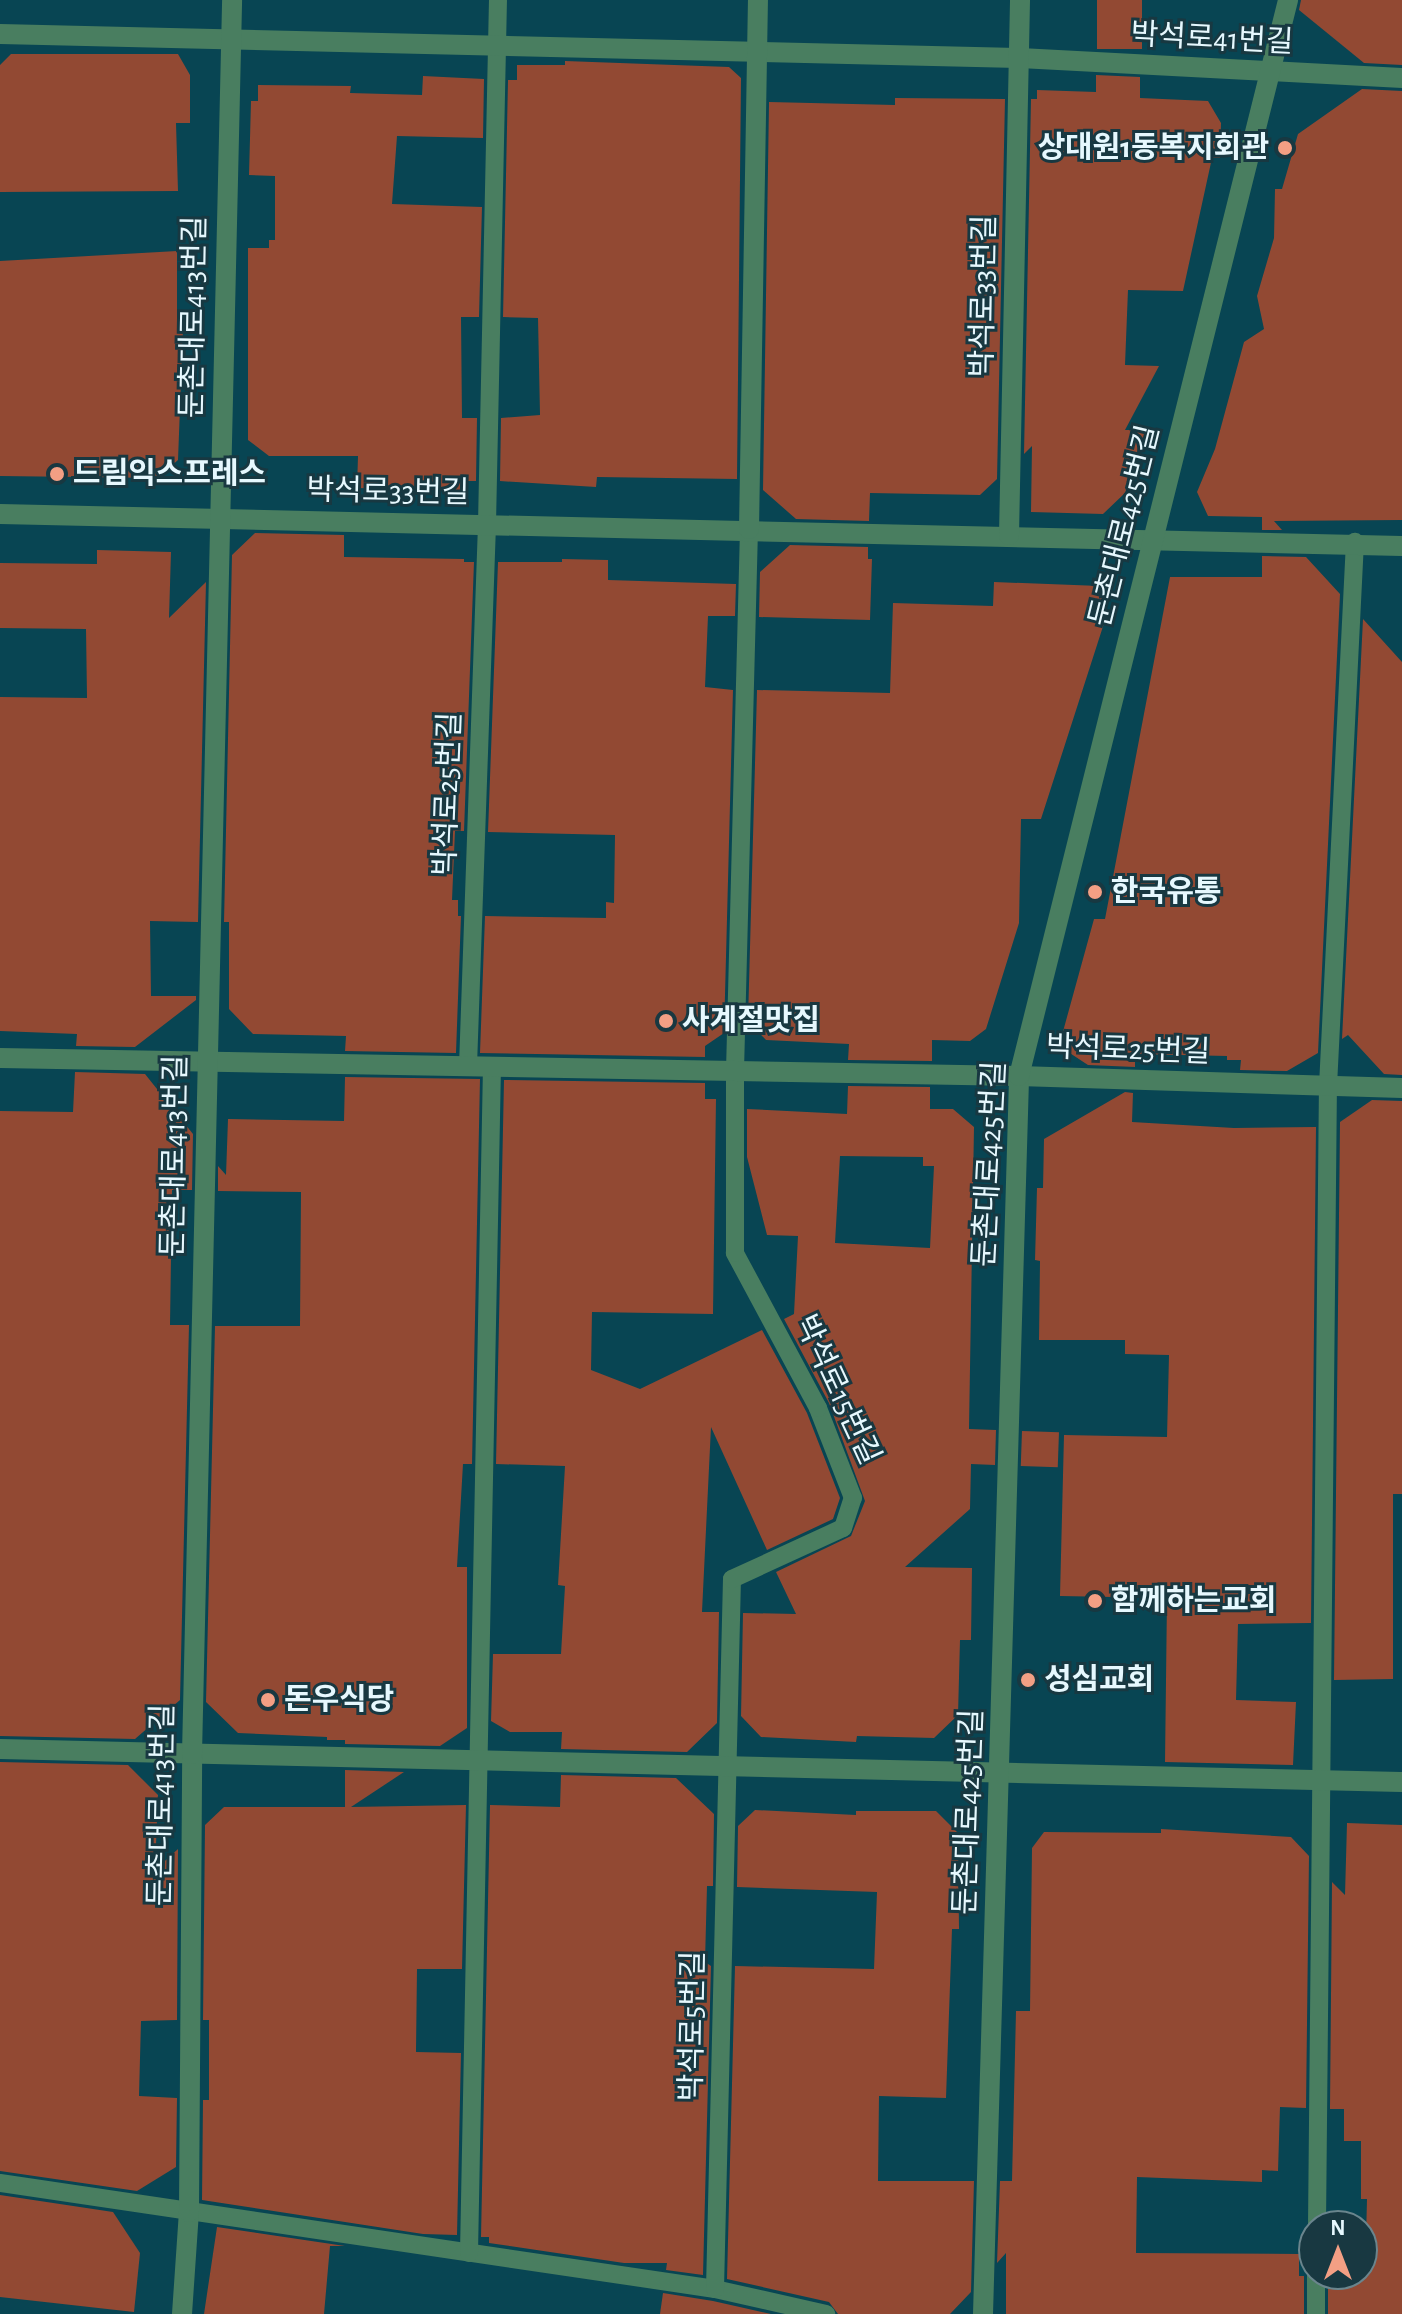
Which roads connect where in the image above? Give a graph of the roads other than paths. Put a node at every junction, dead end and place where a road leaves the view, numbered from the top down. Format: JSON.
{"nodes":[{"id":1,"x":232,"y":0,"type":"edge"},
{"id":2,"x":498,"y":0,"type":"edge"},
{"id":3,"x":758,"y":0,"type":"edge"},
{"id":4,"x":1020,"y":0,"type":"edge"},
{"id":5,"x":1288,"y":0,"type":"edge"},
{"id":6,"x":0,"y":34,"type":"edge"},
{"id":7,"x":231,"y":38,"type":"junction"},
{"id":8,"x":497,"y":44,"type":"junction"},
{"id":9,"x":758,"y":51,"type":"junction"},
{"id":10,"x":1020,"y":58,"type":"junction"},
{"id":11,"x":1270,"y":72,"type":"junction"},
{"id":12,"x":1402,"y":78,"type":"edge"},
{"id":13,"x":0,"y":514,"type":"edge"},
{"id":14,"x":219,"y":519,"type":"junction"},
{"id":15,"x":487,"y":524,"type":"junction"},
{"id":16,"x":749,"y":529,"type":"junction"},
{"id":17,"x":1009,"y":535,"type":"junction"},
{"id":18,"x":1153,"y":538,"type":"junction"},
{"id":19,"x":1355,"y":542,"type":"junction"},
{"id":20,"x":1402,"y":546,"type":"edge"},
{"id":21,"x":0,"y":1058,"type":"edge"},
{"id":22,"x":207,"y":1062,"type":"junction"},
{"id":23,"x":468,"y":1066,"type":"junction"},
{"id":24,"x":492,"y":1067,"type":"junction"},
{"id":25,"x":735,"y":1071,"type":"junction"},
{"id":26,"x":1019,"y":1076,"type":"junction"},
{"id":27,"x":1328,"y":1086,"type":"junction"},
{"id":28,"x":1402,"y":1088,"type":"edge"},
{"id":29,"x":0,"y":1749,"type":"edge"},
{"id":30,"x":192,"y":1754,"type":"junction"},
{"id":31,"x":479,"y":1760,"type":"junction"},
{"id":32,"x":727,"y":1765,"type":"junction"},
{"id":33,"x":1001,"y":1770,"type":"junction"},
{"id":34,"x":1319,"y":1777,"type":"junction"},
{"id":35,"x":1402,"y":1782,"type":"edge"},
{"id":36,"x":0,"y":2183,"type":"edge"},
{"id":37,"x":1317,"y":2210,"type":"edge"},
{"id":38,"x":189,"y":2212,"type":"junction"},
{"id":39,"x":469,"y":2253,"type":"junction"},
{"id":40,"x":715,"y":2289,"type":"junction"},
{"id":41,"x":1316,"y":2290,"type":"edge"},
{"id":42,"x":182,"y":2314,"type":"edge"},
{"id":43,"x":826,"y":2314,"type":"edge"},
{"id":44,"x":983,"y":2314,"type":"edge"},
{"id":45,"x":1316,"y":2314,"type":"edge"}],
"edges":[{"from":1,"to":7,"type":"street","name":"둔촌대로413번길"},
{"from":2,"to":8,"type":"lane"},
{"from":3,"to":9,"type":"street"},
{"from":4,"to":10,"type":"street"},
{"from":5,"to":11,"type":"street","name":"둔촌대로425번길"},
{"from":6,"to":7,"type":"street","name":"박석로41번길"},
{"from":7,"to":8,"type":"street","name":"박석로41번길"},
{"from":7,"to":14,"type":"street","name":"둔촌대로413번길"},
{"from":8,"to":9,"type":"street","name":"박석로41번길"},
{"from":8,"to":15,"type":"lane","name":"박석로33번길"},
{"from":9,"to":10,"type":"street","name":"박석로41번길"},
{"from":9,"to":16,"type":"street"},
{"from":10,"to":11,"type":"street","name":"박석로41번길"},
{"from":10,"to":17,"type":"street","name":"박석로33번길"},
{"from":11,"to":12,"type":"street","name":"박석로41번길"},
{"from":11,"to":18,"type":"street","name":"둔촌대로425번길"},
{"from":13,"to":14,"type":"street","name":"박석로33번길"},
{"from":14,"to":15,"type":"street","name":"박석로33번길"},
{"from":14,"to":22,"type":"street","name":"둔촌대로413번길"},
{"from":15,"to":16,"type":"street","name":"박석로33번길"},
{"from":15,"to":23,"type":"lane","name":"박석로25번길"},
{"from":16,"to":17,"type":"street","name":"박석로33번길"},
{"from":16,"to":25,"type":"lane"},
{"from":17,"to":18,"type":"street","name":"박석로33번길"},
{"from":18,"to":19,"type":"street","name":"박석로33번길"},
{"from":18,"to":26,"type":"street","name":"둔촌대로425번길"},
{"from":19,"to":20,"type":"street","name":"박석로33번길"},
{"from":19,"to":27,"type":"lane"},
{"from":21,"to":22,"type":"street","name":"박석로25번길"},
{"from":22,"to":23,"type":"street","name":"박석로25번길"},
{"from":22,"to":30,"type":"street","name":"둔촌대로413번길"},
{"from":23,"to":24,"type":"street","name":"박석로25번길"},
{"from":24,"to":25,"type":"street","name":"박석로25번길"},
{"from":24,"to":31,"type":"lane"},
{"from":25,"to":26,"type":"street","name":"박석로25번길"},
{"from":25,"to":32,"type":"lane","name":"박석로15번길"},
{"from":26,"to":27,"type":"street","name":"박석로25번길"},
{"from":26,"to":33,"type":"street","name":"둔촌대로425번길"},
{"from":27,"to":28,"type":"street","name":"박석로25번길"},
{"from":27,"to":34,"type":"lane"},
{"from":29,"to":30,"type":"street"},
{"from":30,"to":31,"type":"street"},
{"from":30,"to":38,"type":"street","name":"둔촌대로413번길"},
{"from":31,"to":32,"type":"street"},
{"from":31,"to":39,"type":"lane"},
{"from":32,"to":33,"type":"street"},
{"from":32,"to":40,"type":"lane","name":"박석로5번길"},
{"from":33,"to":34,"type":"street"},
{"from":33,"to":44,"type":"street","name":"둔촌대로425번길"},
{"from":34,"to":35,"type":"street"},
{"from":34,"to":37,"type":"lane"},
{"from":36,"to":38,"type":"lane"},
{"from":38,"to":39,"type":"lane"},
{"from":38,"to":42,"type":"street","name":"둔촌대로413번길"},
{"from":39,"to":40,"type":"lane"},
{"from":40,"to":43,"type":"lane"},
{"from":41,"to":45,"type":"lane"}]}
